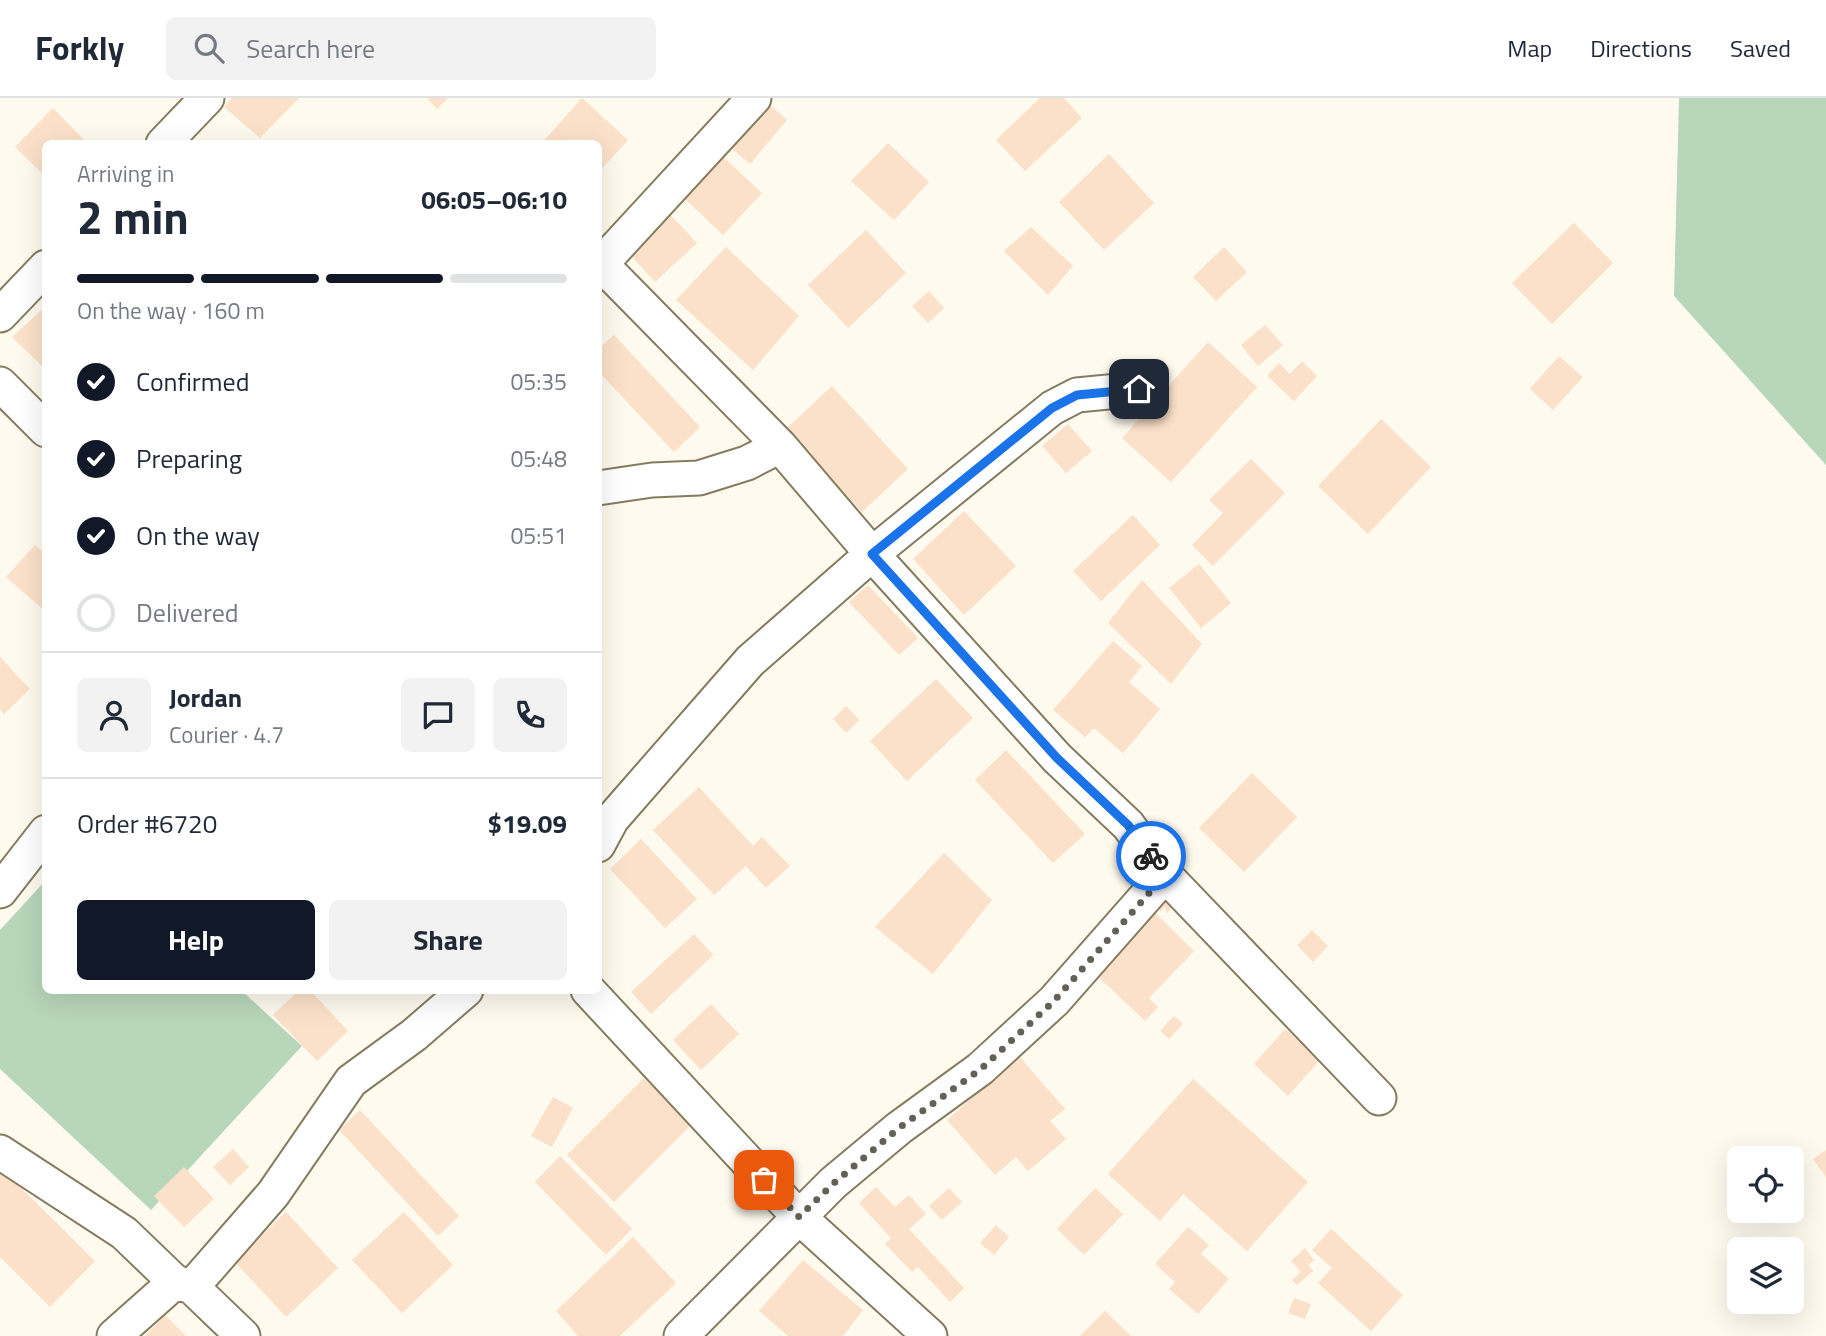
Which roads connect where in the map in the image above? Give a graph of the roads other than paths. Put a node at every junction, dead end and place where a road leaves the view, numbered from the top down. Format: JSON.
{"nodes":[{"id":1,"x":207,"y":98,"type":"edge"},
{"id":2,"x":754,"y":98,"type":"edge"},
{"id":3,"x":167,"y":140,"type":"edge"},
{"id":4,"x":602,"y":264,"type":"edge"},
{"id":5,"x":602,"y":268,"type":"edge"},
{"id":6,"x":42,"y":271,"type":"edge"},
{"id":7,"x":0,"y":315,"type":"edge"},
{"id":8,"x":0,"y":384,"type":"edge"},
{"id":9,"x":1139,"y":389,"type":"dead end"},
{"id":10,"x":42,"y":426,"type":"edge"},
{"id":11,"x":780,"y":446,"type":"junction"},
{"id":12,"x":602,"y":487,"type":"edge"},
{"id":13,"x":872,"y":554,"type":"junction"},
{"id":14,"x":42,"y":837,"type":"edge"},
{"id":15,"x":602,"y":838,"type":"edge"},
{"id":16,"x":1165,"y":875,"type":"junction"},
{"id":17,"x":0,"y":891,"type":"edge"},
{"id":18,"x":461,"y":994,"type":"edge"},
{"id":19,"x":592,"y":994,"type":"edge"},
{"id":20,"x":1379,"y":1098,"type":"dead end"},
{"id":21,"x":0,"y":1152,"type":"edge"},
{"id":22,"x":799,"y":1217,"type":"junction"},
{"id":23,"x":184,"y":1285,"type":"junction"},
{"id":24,"x":114,"y":1336,"type":"edge"},
{"id":25,"x":243,"y":1336,"type":"edge"},
{"id":26,"x":681,"y":1336,"type":"edge"},
{"id":27,"x":930,"y":1336,"type":"edge"}],
"edges":[{"from":1,"to":3,"type":"street"},
{"from":2,"to":4,"type":"street"},
{"from":5,"to":11,"type":"street"},
{"from":6,"to":7,"type":"street"},
{"from":8,"to":10,"type":"street"},
{"from":9,"to":13,"type":"street"},
{"from":11,"to":12,"type":"street"},
{"from":11,"to":13,"type":"street"},
{"from":13,"to":15,"type":"street"},
{"from":13,"to":16,"type":"street"},
{"from":14,"to":17,"type":"street"},
{"from":16,"to":20,"type":"street"},
{"from":16,"to":22,"type":"street"},
{"from":18,"to":23,"type":"street"},
{"from":19,"to":22,"type":"street"},
{"from":21,"to":23,"type":"street"},
{"from":22,"to":26,"type":"street"},
{"from":22,"to":27,"type":"street"},
{"from":23,"to":24,"type":"street"},
{"from":23,"to":25,"type":"street"}]}
